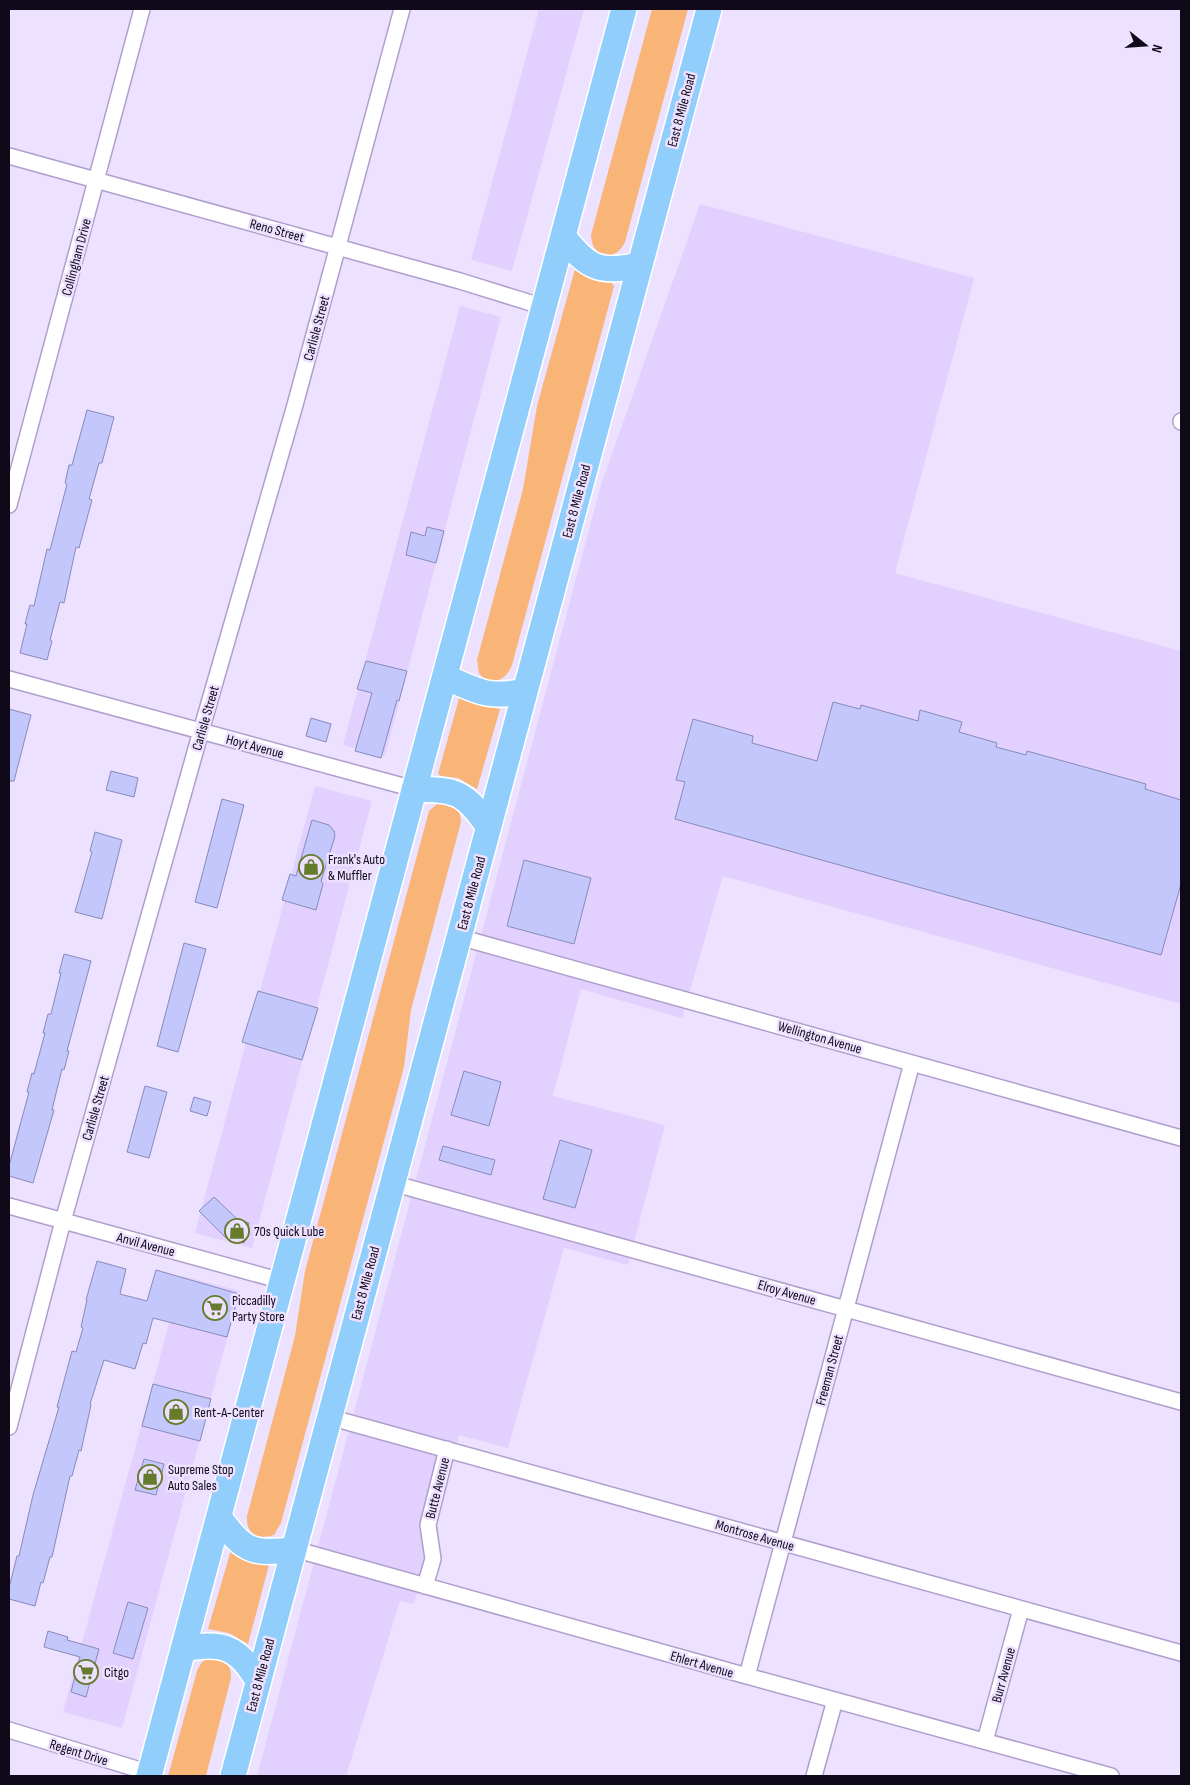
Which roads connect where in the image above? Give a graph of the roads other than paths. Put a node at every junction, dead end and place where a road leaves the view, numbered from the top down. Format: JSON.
{"nodes":[{"id":1,"x":142,"y":9,"type":"edge"},
{"id":2,"x":402,"y":9,"type":"edge"},
{"id":3,"x":624,"y":9,"type":"edge"},
{"id":4,"x":709,"y":9,"type":"edge"},
{"id":5,"x":9,"y":156,"type":"edge"},
{"id":6,"x":96,"y":180,"type":"junction"},
{"id":7,"x":563,"y":236,"type":"junction"},
{"id":8,"x":338,"y":247,"type":"junction"},
{"id":9,"x":639,"y":265,"type":"junction"},
{"id":10,"x":544,"y":307,"type":"junction"},
{"id":11,"x":9,"y":505,"type":"edge"},
{"id":12,"x":445,"y":677,"type":"junction"},
{"id":13,"x":9,"y":678,"type":"edge"},
{"id":14,"x":525,"y":692,"type":"junction"},
{"id":15,"x":201,"y":731,"type":"junction"},
{"id":16,"x":414,"y":789,"type":"junction"},
{"id":17,"x":488,"y":826,"type":"junction"},
{"id":18,"x":459,"y":937,"type":"junction"},
{"id":19,"x":912,"y":1063,"type":"junction"},
{"id":20,"x":1181,"y":1138,"type":"edge"},
{"id":21,"x":392,"y":1183,"type":"junction"},
{"id":22,"x":9,"y":1206,"type":"edge"},
{"id":23,"x":64,"y":1221,"type":"junction"},
{"id":24,"x":282,"y":1281,"type":"junction"},
{"id":25,"x":845,"y":1309,"type":"junction"},
{"id":26,"x":1181,"y":1402,"type":"edge"},
{"id":27,"x":329,"y":1417,"type":"junction"},
{"id":28,"x":9,"y":1427,"type":"edge"},
{"id":29,"x":447,"y":1449,"type":"junction"},
{"id":30,"x":219,"y":1517,"type":"junction"},
{"id":31,"x":782,"y":1542,"type":"junction"},
{"id":32,"x":294,"y":1549,"type":"junction"},
{"id":33,"x":425,"y":1586,"type":"junction"},
{"id":34,"x":1022,"y":1609,"type":"junction"},
{"id":35,"x":184,"y":1649,"type":"junction"},
{"id":36,"x":1181,"y":1653,"type":"edge"},
{"id":37,"x":746,"y":1676,"type":"junction"},
{"id":38,"x":258,"y":1681,"type":"junction"},
{"id":39,"x":835,"y":1700,"type":"junction"},
{"id":40,"x":9,"y":1730,"type":"edge"},
{"id":41,"x":985,"y":1741,"type":"junction"},
{"id":42,"x":150,"y":1775,"type":"edge"},
{"id":43,"x":233,"y":1776,"type":"edge"},
{"id":44,"x":814,"y":1776,"type":"edge"},
{"id":45,"x":1111,"y":1776,"type":"edge"}],
"edges":[{"from":1,"to":6,"type":"street","name":"Collingham Drive"},
{"from":2,"to":8,"type":"street","name":"Carlisle Street"},
{"from":3,"to":7,"type":"highway"},
{"from":4,"to":9,"type":"highway","name":"East 8 Mile Road"},
{"from":5,"to":6,"type":"street","name":"Reno Street"},
{"from":6,"to":8,"type":"street","name":"Reno Street"},
{"from":6,"to":11,"type":"street","name":"Collingham Drive"},
{"from":7,"to":9,"type":"highway"},
{"from":7,"to":10,"type":"highway"},
{"from":8,"to":10,"type":"street","name":"Reno Street"},
{"from":8,"to":15,"type":"street","name":"Carlisle Street"},
{"from":9,"to":14,"type":"highway","name":"East 8 Mile Road"},
{"from":10,"to":12,"type":"highway"},
{"from":12,"to":14,"type":"highway"},
{"from":12,"to":16,"type":"highway"},
{"from":13,"to":15,"type":"street","name":"Hoyt Avenue"},
{"from":14,"to":17,"type":"highway","name":"East 8 Mile Road"},
{"from":15,"to":16,"type":"street","name":"Hoyt Avenue"},
{"from":15,"to":23,"type":"street","name":"Carlisle Street"},
{"from":16,"to":17,"type":"highway"},
{"from":16,"to":24,"type":"highway"},
{"from":17,"to":18,"type":"highway","name":"East 8 Mile Road"},
{"from":18,"to":19,"type":"street","name":"Wellington Avenue"},
{"from":18,"to":21,"type":"highway","name":"East 8 Mile Road"},
{"from":19,"to":20,"type":"street","name":"Wellington Avenue"},
{"from":19,"to":25,"type":"street","name":"Freeman Street"},
{"from":21,"to":25,"type":"street","name":"Elroy Avenue"},
{"from":21,"to":27,"type":"highway","name":"East 8 Mile Road"},
{"from":22,"to":23,"type":"street","name":"Anvil Avenue"},
{"from":23,"to":24,"type":"street","name":"Anvil Avenue"},
{"from":23,"to":28,"type":"street","name":"Carlisle Street"},
{"from":24,"to":30,"type":"highway"},
{"from":25,"to":26,"type":"street","name":"Elroy Avenue"},
{"from":25,"to":31,"type":"street","name":"Freeman Street"},
{"from":27,"to":29,"type":"street","name":"Montrose Avenue"},
{"from":27,"to":32,"type":"highway","name":"East 8 Mile Road"},
{"from":29,"to":31,"type":"street","name":"Montrose Avenue"},
{"from":29,"to":33,"type":"street","name":"Butte Avenue"},
{"from":30,"to":32,"type":"highway"},
{"from":30,"to":35,"type":"highway"},
{"from":31,"to":34,"type":"street","name":"Montrose Avenue"},
{"from":31,"to":37,"type":"street","name":"Freeman Street"},
{"from":32,"to":33,"type":"street","name":"Ehlert Avenue"},
{"from":32,"to":38,"type":"highway","name":"East 8 Mile Road"},
{"from":33,"to":37,"type":"street","name":"Ehlert Avenue"},
{"from":34,"to":36,"type":"street","name":"Montrose Avenue"},
{"from":34,"to":41,"type":"street","name":"Burr Avenue"},
{"from":35,"to":38,"type":"highway"},
{"from":35,"to":42,"type":"highway"},
{"from":37,"to":39,"type":"street","name":"Ehlert Avenue"},
{"from":38,"to":43,"type":"highway","name":"East 8 Mile Road"},
{"from":39,"to":41,"type":"street","name":"Ehlert Avenue"},
{"from":39,"to":44,"type":"street"},
{"from":40,"to":42,"type":"street","name":"Regent Drive"},
{"from":41,"to":45,"type":"street","name":"Ehlert Avenue"}]}
